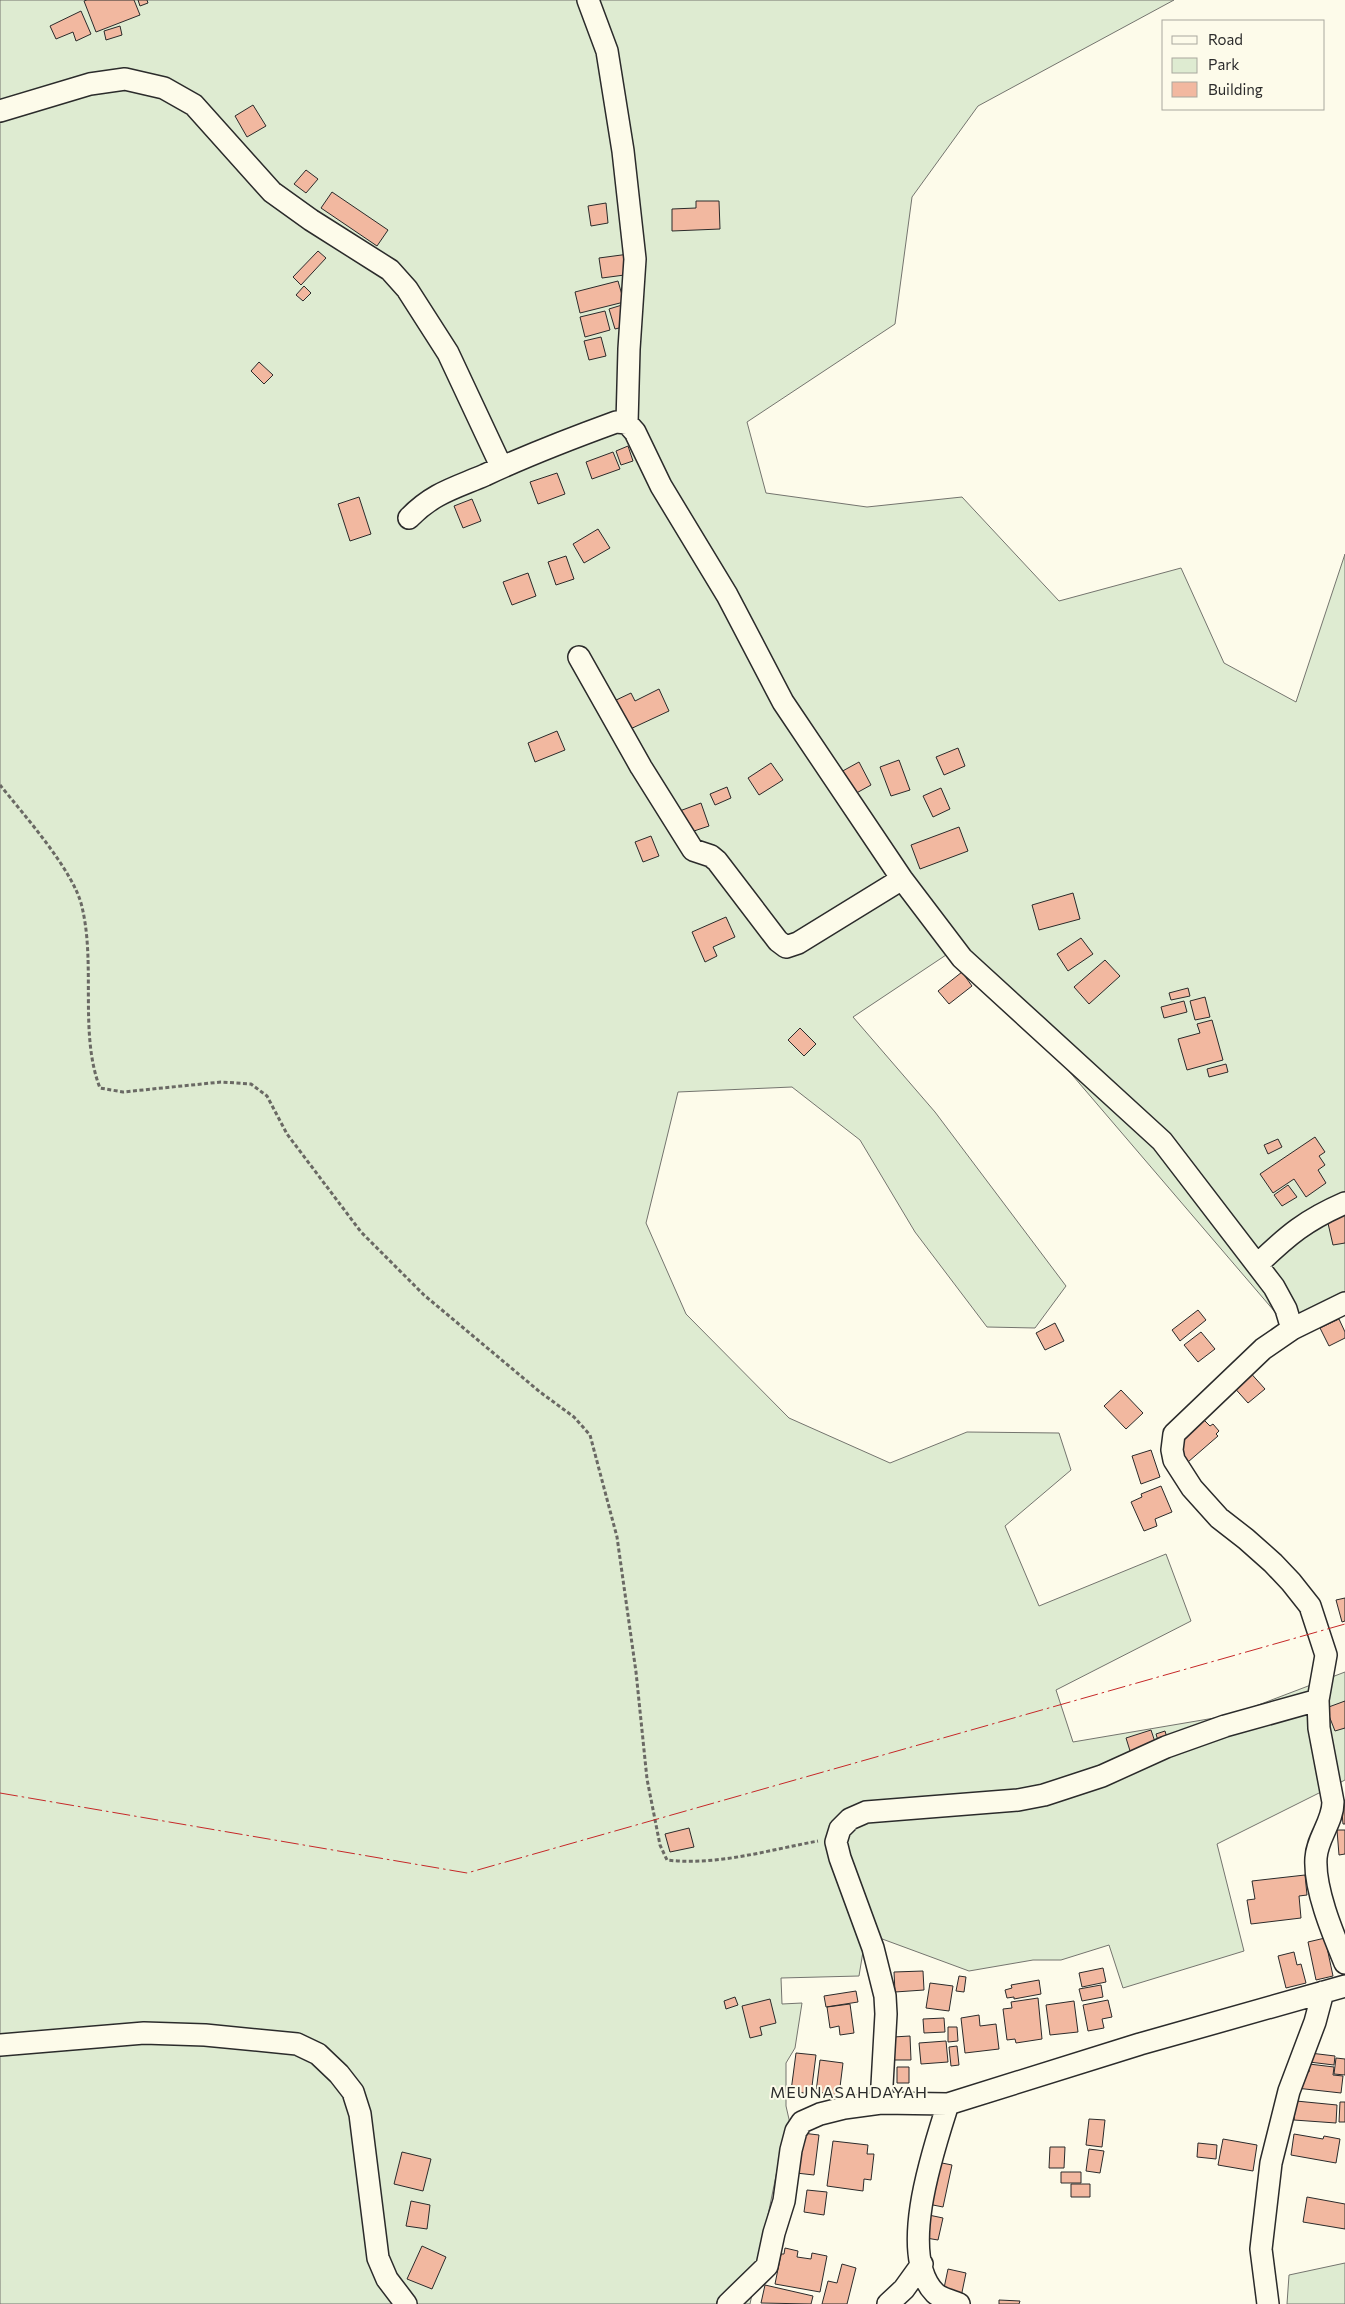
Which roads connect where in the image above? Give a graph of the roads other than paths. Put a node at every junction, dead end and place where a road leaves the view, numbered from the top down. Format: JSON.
{"nodes":[{"id":1,"x":588,"y":0,"type":"edge"},
{"id":2,"x":0,"y":111,"type":"edge"},
{"id":3,"x":627,"y":423,"type":"junction"},
{"id":4,"x":501,"y":466,"type":"junction"},
{"id":5,"x":409,"y":518,"type":"dead end"},
{"id":6,"x":579,"y":657,"type":"dead end"},
{"id":7,"x":902,"y":879,"type":"junction"},
{"id":8,"x":1345,"y":1203,"type":"edge"},
{"id":9,"x":1258,"y":1264,"type":"junction"},
{"id":10,"x":1345,"y":1303,"type":"edge"},
{"id":11,"x":1292,"y":1329,"type":"junction"},
{"id":12,"x":1318,"y":1700,"type":"junction"},
{"id":13,"x":1345,"y":1963,"type":"edge"},
{"id":14,"x":1345,"y":1986,"type":"edge"},
{"id":15,"x":1323,"y":1992,"type":"junction"},
{"id":16,"x":0,"y":2046,"type":"edge"},
{"id":17,"x":881,"y":2103,"type":"junction"},
{"id":18,"x":948,"y":2104,"type":"junction"},
{"id":19,"x":922,"y":2264,"type":"junction"},
{"id":20,"x":739,"y":2301,"type":"edge"},
{"id":21,"x":406,"y":2304,"type":"edge"},
{"id":22,"x":888,"y":2304,"type":"edge"},
{"id":23,"x":959,"y":2304,"type":"edge"},
{"id":24,"x":1268,"y":2304,"type":"edge"}],
"edges":[{"from":1,"to":3,"type":"street"},
{"from":2,"to":4,"type":"street"},
{"from":3,"to":4,"type":"street"},
{"from":3,"to":7,"type":"street"},
{"from":4,"to":5,"type":"street"},
{"from":6,"to":7,"type":"street"},
{"from":7,"to":9,"type":"street"},
{"from":8,"to":9,"type":"street"},
{"from":9,"to":11,"type":"street"},
{"from":10,"to":11,"type":"street"},
{"from":11,"to":12,"type":"street"},
{"from":12,"to":13,"type":"street"},
{"from":12,"to":17,"type":"street"},
{"from":14,"to":15,"type":"street"},
{"from":15,"to":18,"type":"street"},
{"from":15,"to":24,"type":"street"},
{"from":16,"to":21,"type":"street"},
{"from":17,"to":18,"type":"street"},
{"from":17,"to":20,"type":"street"},
{"from":18,"to":19,"type":"street"},
{"from":19,"to":22,"type":"street"},
{"from":19,"to":23,"type":"street"}]}
